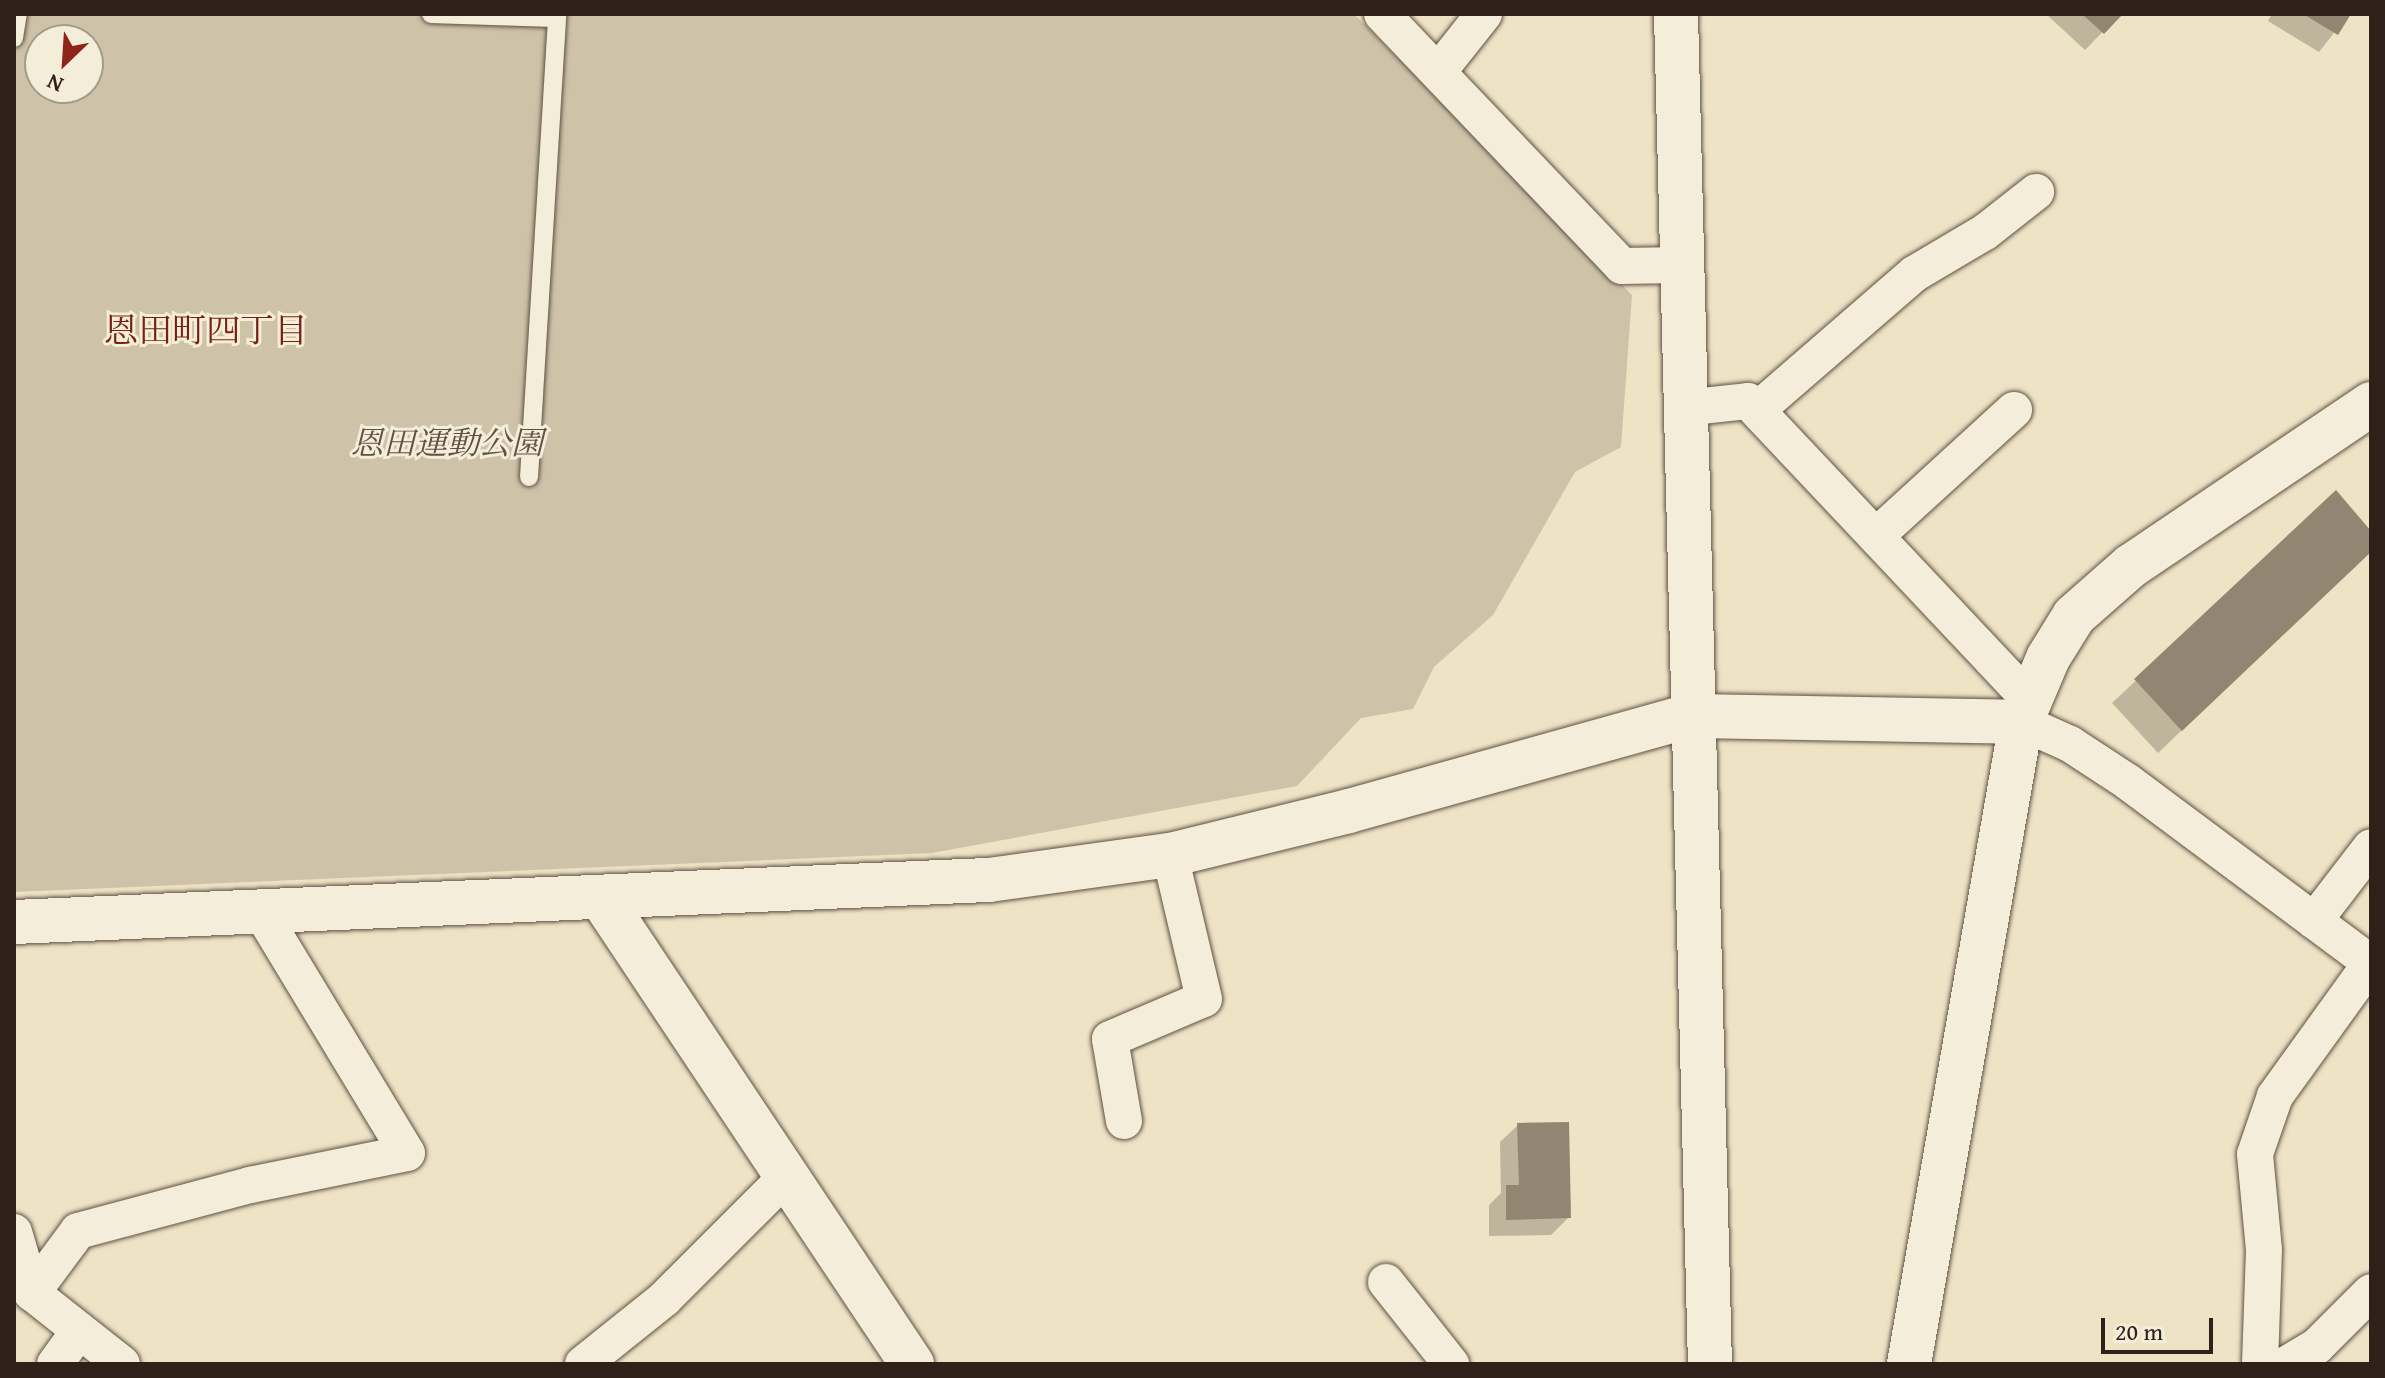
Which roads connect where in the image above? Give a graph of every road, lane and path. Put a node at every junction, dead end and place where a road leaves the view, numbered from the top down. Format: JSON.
{"nodes":[{"id":1,"x":18,"y":14,"type":"edge"},
{"id":2,"x":431,"y":14,"type":"edge"},
{"id":3,"x":1382,"y":14,"type":"edge"},
{"id":4,"x":1484,"y":14,"type":"edge"},
{"id":5,"x":1676,"y":14,"type":"edge"},
{"id":6,"x":555,"y":16,"type":"edge"},
{"id":7,"x":14,"y":38,"type":"edge"},
{"id":8,"x":1438,"y":72,"type":"junction"},
{"id":9,"x":2036,"y":192,"type":"dead end"},
{"id":10,"x":1680,"y":265,"type":"junction"},
{"id":11,"x":2371,"y":404,"type":"edge"},
{"id":12,"x":1684,"y":408,"type":"junction"},
{"id":13,"x":1757,"y":410,"type":"junction"},
{"id":14,"x":2014,"y":410,"type":"dead end"},
{"id":15,"x":529,"y":477,"type":"dead end"},
{"id":16,"x":1876,"y":536,"type":"junction"},
{"id":17,"x":2026,"y":711,"type":"junction"},
{"id":18,"x":1690,"y":716,"type":"junction"},
{"id":19,"x":2371,"y":847,"type":"edge"},
{"id":20,"x":1170,"y":855,"type":"junction"},
{"id":21,"x":602,"y":899,"type":"junction"},
{"id":22,"x":262,"y":914,"type":"junction"},
{"id":23,"x":2314,"y":921,"type":"junction"},
{"id":24,"x":14,"y":922,"type":"edge"},
{"id":25,"x":2371,"y":963,"type":"edge"},
{"id":26,"x":1124,"y":1121,"type":"dead end"},
{"id":27,"x":786,"y":1177,"type":"junction"},
{"id":28,"x":14,"y":1232,"type":"edge"},
{"id":29,"x":1386,"y":1282,"type":"dead end"},
{"id":30,"x":2371,"y":1292,"type":"edge"},
{"id":31,"x":32,"y":1293,"type":"junction"},
{"id":32,"x":79,"y":1331,"type":"junction"},
{"id":33,"x":55,"y":1364,"type":"edge"},
{"id":34,"x":122,"y":1364,"type":"edge"},
{"id":35,"x":583,"y":1364,"type":"edge"},
{"id":36,"x":912,"y":1364,"type":"edge"},
{"id":37,"x":1451,"y":1364,"type":"edge"},
{"id":38,"x":1710,"y":1364,"type":"edge"},
{"id":39,"x":1909,"y":1364,"type":"edge"},
{"id":40,"x":2260,"y":1364,"type":"edge"},
{"id":41,"x":2287,"y":1364,"type":"edge"}],
"edges":[{"from":1,"to":7,"type":"lane"},
{"from":2,"to":6,"type":"lane"},
{"from":3,"to":8,"type":"street"},
{"from":4,"to":8,"type":"street"},
{"from":5,"to":10,"type":"street"},
{"from":6,"to":15,"type":"lane"},
{"from":8,"to":10,"type":"street"},
{"from":9,"to":13,"type":"street"},
{"from":10,"to":12,"type":"street"},
{"from":11,"to":17,"type":"street"},
{"from":12,"to":13,"type":"street"},
{"from":12,"to":18,"type":"street"},
{"from":13,"to":16,"type":"street"},
{"from":14,"to":16,"type":"street"},
{"from":16,"to":17,"type":"street"},
{"from":17,"to":18,"type":"street"},
{"from":17,"to":23,"type":"street"},
{"from":17,"to":39,"type":"street"},
{"from":18,"to":20,"type":"street"},
{"from":18,"to":38,"type":"street"},
{"from":19,"to":23,"type":"street"},
{"from":20,"to":21,"type":"street"},
{"from":20,"to":26,"type":"street"},
{"from":21,"to":22,"type":"street"},
{"from":21,"to":27,"type":"street"},
{"from":22,"to":24,"type":"street"},
{"from":22,"to":31,"type":"street"},
{"from":23,"to":25,"type":"street"},
{"from":25,"to":40,"type":"street"},
{"from":27,"to":35,"type":"street"},
{"from":27,"to":36,"type":"street"},
{"from":28,"to":31,"type":"street"},
{"from":29,"to":37,"type":"street"},
{"from":30,"to":41,"type":"street"},
{"from":31,"to":32,"type":"street"},
{"from":32,"to":33,"type":"street"},
{"from":32,"to":34,"type":"street"}]}
